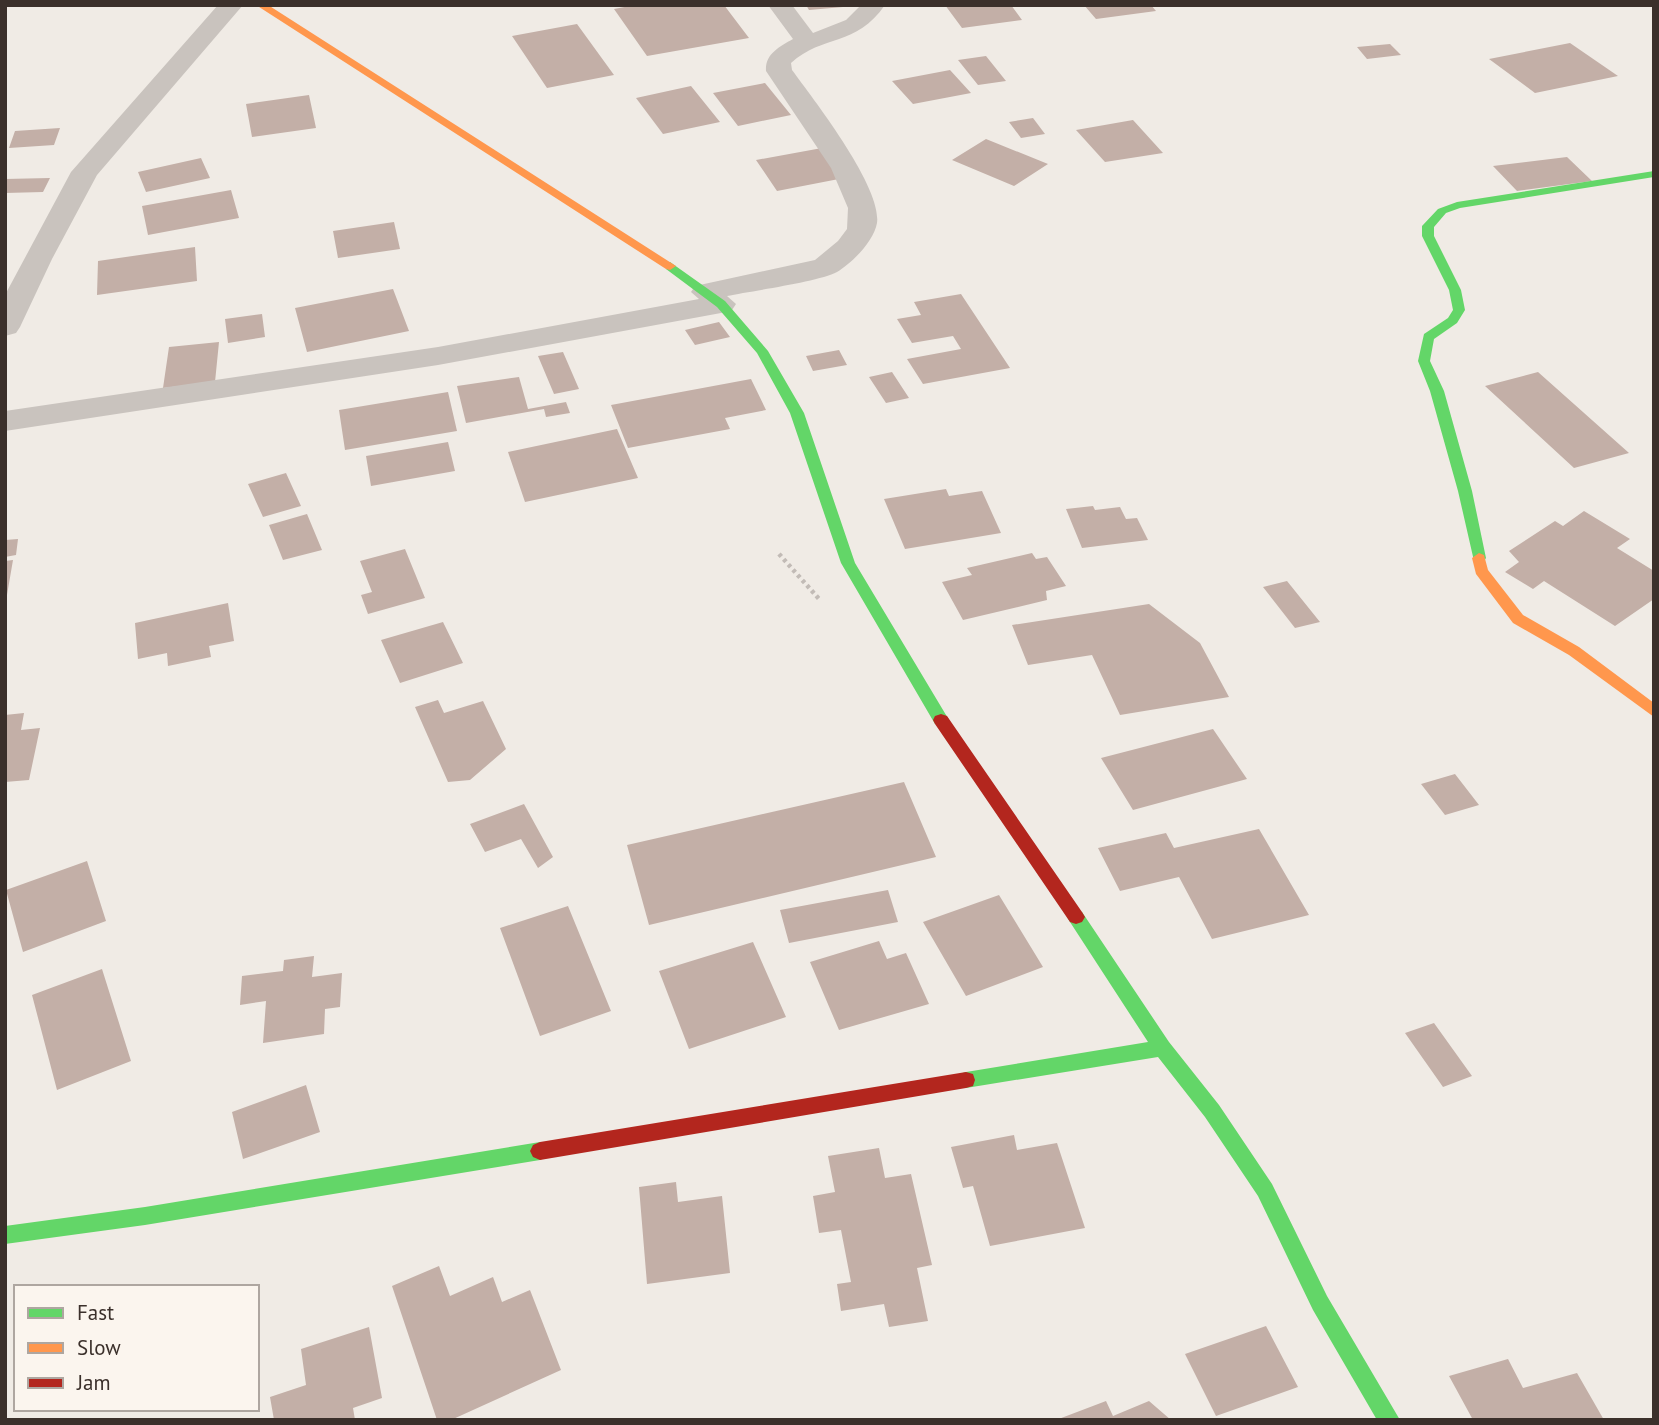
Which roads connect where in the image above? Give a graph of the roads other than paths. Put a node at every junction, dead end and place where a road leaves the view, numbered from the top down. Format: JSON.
{"nodes":[{"id":1,"x":231,"y":5,"type":"edge"},
{"id":2,"x":261,"y":5,"type":"edge"},
{"id":3,"x":780,"y":5,"type":"edge"},
{"id":4,"x":873,"y":5,"type":"edge"},
{"id":5,"x":807,"y":41,"type":"junction"},
{"id":6,"x":1654,"y":174,"type":"edge"},
{"id":7,"x":713,"y":298,"type":"junction"},
{"id":8,"x":5,"y":327,"type":"edge"},
{"id":9,"x":5,"y":421,"type":"edge"},
{"id":10,"x":1654,"y":711,"type":"edge"},
{"id":11,"x":1162,"y":1048,"type":"junction"},
{"id":12,"x":5,"y":1235,"type":"edge"},
{"id":13,"x":1389,"y":1420,"type":"edge"}],
"edges":[{"from":1,"to":8,"type":"street"},
{"from":2,"to":7,"type":"street"},
{"from":3,"to":5,"type":"street"},
{"from":4,"to":5,"type":"street"},
{"from":5,"to":7,"type":"street"},
{"from":6,"to":10,"type":"street"},
{"from":7,"to":9,"type":"street"},
{"from":7,"to":11,"type":"street"},
{"from":11,"to":12,"type":"street"},
{"from":11,"to":13,"type":"street"}]}
